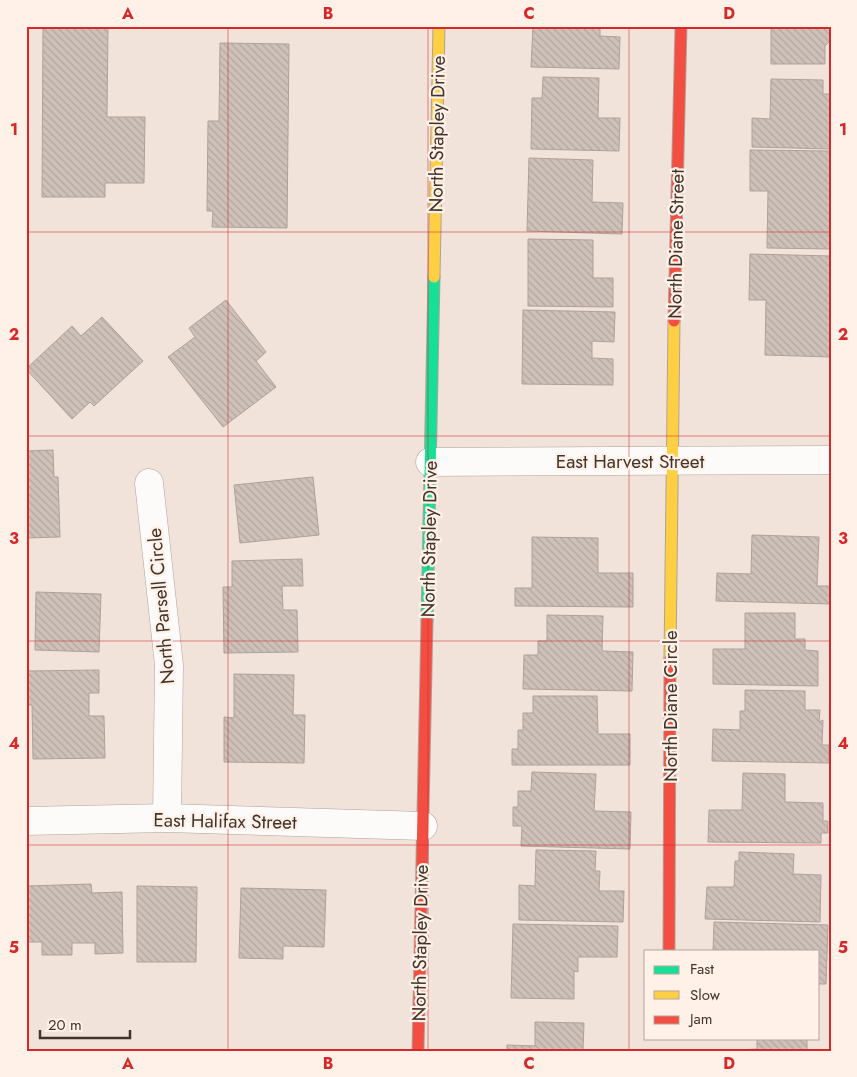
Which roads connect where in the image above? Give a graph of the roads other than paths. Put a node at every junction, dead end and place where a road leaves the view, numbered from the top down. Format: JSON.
{"nodes":[{"id":1,"x":439,"y":26,"type":"edge"},
{"id":2,"x":681,"y":26,"type":"edge"},
{"id":3,"x":831,"y":460,"type":"edge"},
{"id":4,"x":671,"y":461,"type":"junction"},
{"id":5,"x":430,"y":462,"type":"junction"},
{"id":6,"x":149,"y":483,"type":"dead end"},
{"id":7,"x":166,"y":818,"type":"junction"},
{"id":8,"x":26,"y":821,"type":"edge"},
{"id":9,"x":423,"y":826,"type":"junction"},
{"id":10,"x":669,"y":950,"type":"edge"},
{"id":11,"x":418,"y":1051,"type":"edge"}],
"edges":[{"from":1,"to":5,"type":"main road","name":"North Stapley Drive"},
{"from":2,"to":4,"type":"main road","name":"North Diane Street"},
{"from":3,"to":4,"type":"street","name":"East Harvest Street"},
{"from":4,"to":5,"type":"street","name":"East Harvest Street"},
{"from":4,"to":10,"type":"main road","name":"North Diane Circle"},
{"from":5,"to":9,"type":"main road","name":"North Stapley Drive"},
{"from":6,"to":7,"type":"street","name":"North Parsell Circle"},
{"from":7,"to":8,"type":"street","name":"East Halifax Street"},
{"from":7,"to":9,"type":"street","name":"East Halifax Street"},
{"from":9,"to":11,"type":"main road","name":"North Stapley Drive"}]}
